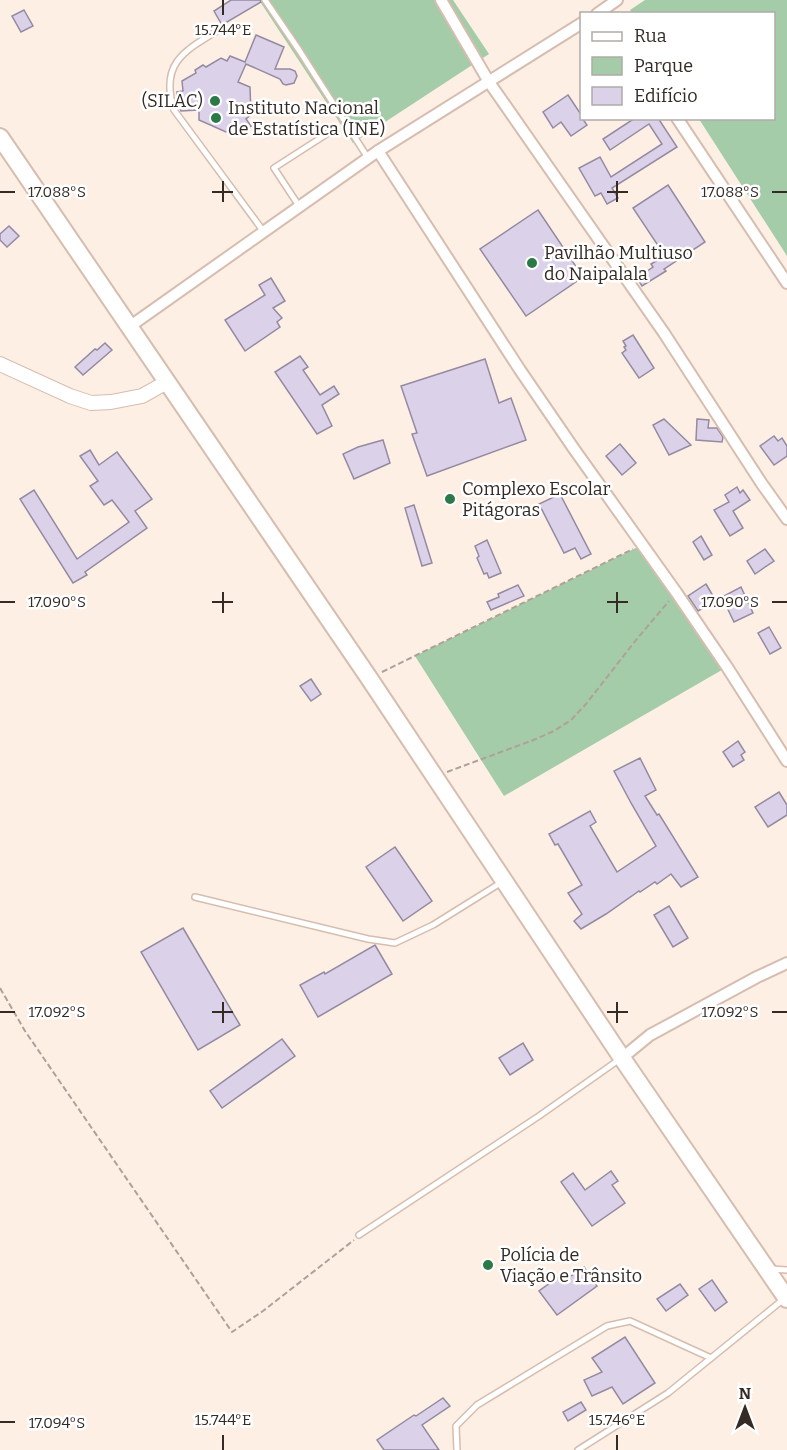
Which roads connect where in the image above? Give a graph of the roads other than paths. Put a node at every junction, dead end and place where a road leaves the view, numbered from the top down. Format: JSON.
{"nodes":[{"id":1,"x":265,"y":0,"type":"edge"},
{"id":2,"x":441,"y":0,"type":"edge"},
{"id":3,"x":617,"y":0,"type":"edge"},
{"id":4,"x":601,"y":9,"type":"edge"},
{"id":5,"x":580,"y":25,"type":"edge"},
{"id":6,"x":217,"y":31,"type":"dead end"},
{"id":7,"x":489,"y":82,"type":"junction"},
{"id":8,"x":678,"y":120,"type":"edge"},
{"id":9,"x":333,"y":130,"type":"dead end"},
{"id":10,"x":0,"y":136,"type":"edge"},
{"id":11,"x":378,"y":151,"type":"junction"},
{"id":12,"x":368,"y":158,"type":"junction"},
{"id":13,"x":299,"y":207,"type":"junction"},
{"id":14,"x":264,"y":232,"type":"junction"},
{"id":15,"x":787,"y":283,"type":"edge"},
{"id":16,"x":129,"y":327,"type":"junction"},
{"id":17,"x":0,"y":364,"type":"edge"},
{"id":18,"x":167,"y":382,"type":"junction"},
{"id":19,"x":787,"y":519,"type":"edge"},
{"id":20,"x":787,"y":761,"type":"edge"},
{"id":21,"x":504,"y":881,"type":"junction"},
{"id":22,"x":195,"y":897,"type":"dead end"},
{"id":23,"x":787,"y":963,"type":"edge"},
{"id":24,"x":622,"y":1058,"type":"junction"},
{"id":25,"x":359,"y":1235,"type":"road end"},
{"id":26,"x":767,"y":1269,"type":"junction"},
{"id":27,"x":787,"y":1270,"type":"edge"},
{"id":28,"x":786,"y":1298,"type":"edge"},
{"id":29,"x":711,"y":1358,"type":"junction"},
{"id":30,"x":457,"y":1450,"type":"edge"},
{"id":31,"x":578,"y":1450,"type":"edge"}],
"edges":[{"from":1,"to":12,"type":"lane"},
{"from":2,"to":7,"type":"street"},
{"from":3,"to":4,"type":"street"},
{"from":5,"to":7,"type":"street"},
{"from":6,"to":14,"type":"lane"},
{"from":7,"to":11,"type":"street"},
{"from":7,"to":19,"type":"street"},
{"from":8,"to":15,"type":"street"},
{"from":9,"to":13,"type":"lane"},
{"from":10,"to":16,"type":"main road"},
{"from":11,"to":12,"type":"street"},
{"from":11,"to":20,"type":"street"},
{"from":12,"to":13,"type":"street"},
{"from":13,"to":14,"type":"street"},
{"from":14,"to":16,"type":"street"},
{"from":16,"to":18,"type":"main road"},
{"from":17,"to":18,"type":"street"},
{"from":18,"to":21,"type":"main road"},
{"from":21,"to":22,"type":"lane"},
{"from":21,"to":24,"type":"main road"},
{"from":23,"to":24,"type":"street"},
{"from":24,"to":25,"type":"lane"},
{"from":24,"to":26,"type":"main road"},
{"from":26,"to":27,"type":"lane"},
{"from":26,"to":28,"type":"main road"},
{"from":28,"to":29,"type":"lane"},
{"from":29,"to":30,"type":"lane"},
{"from":29,"to":31,"type":"lane"}]}
